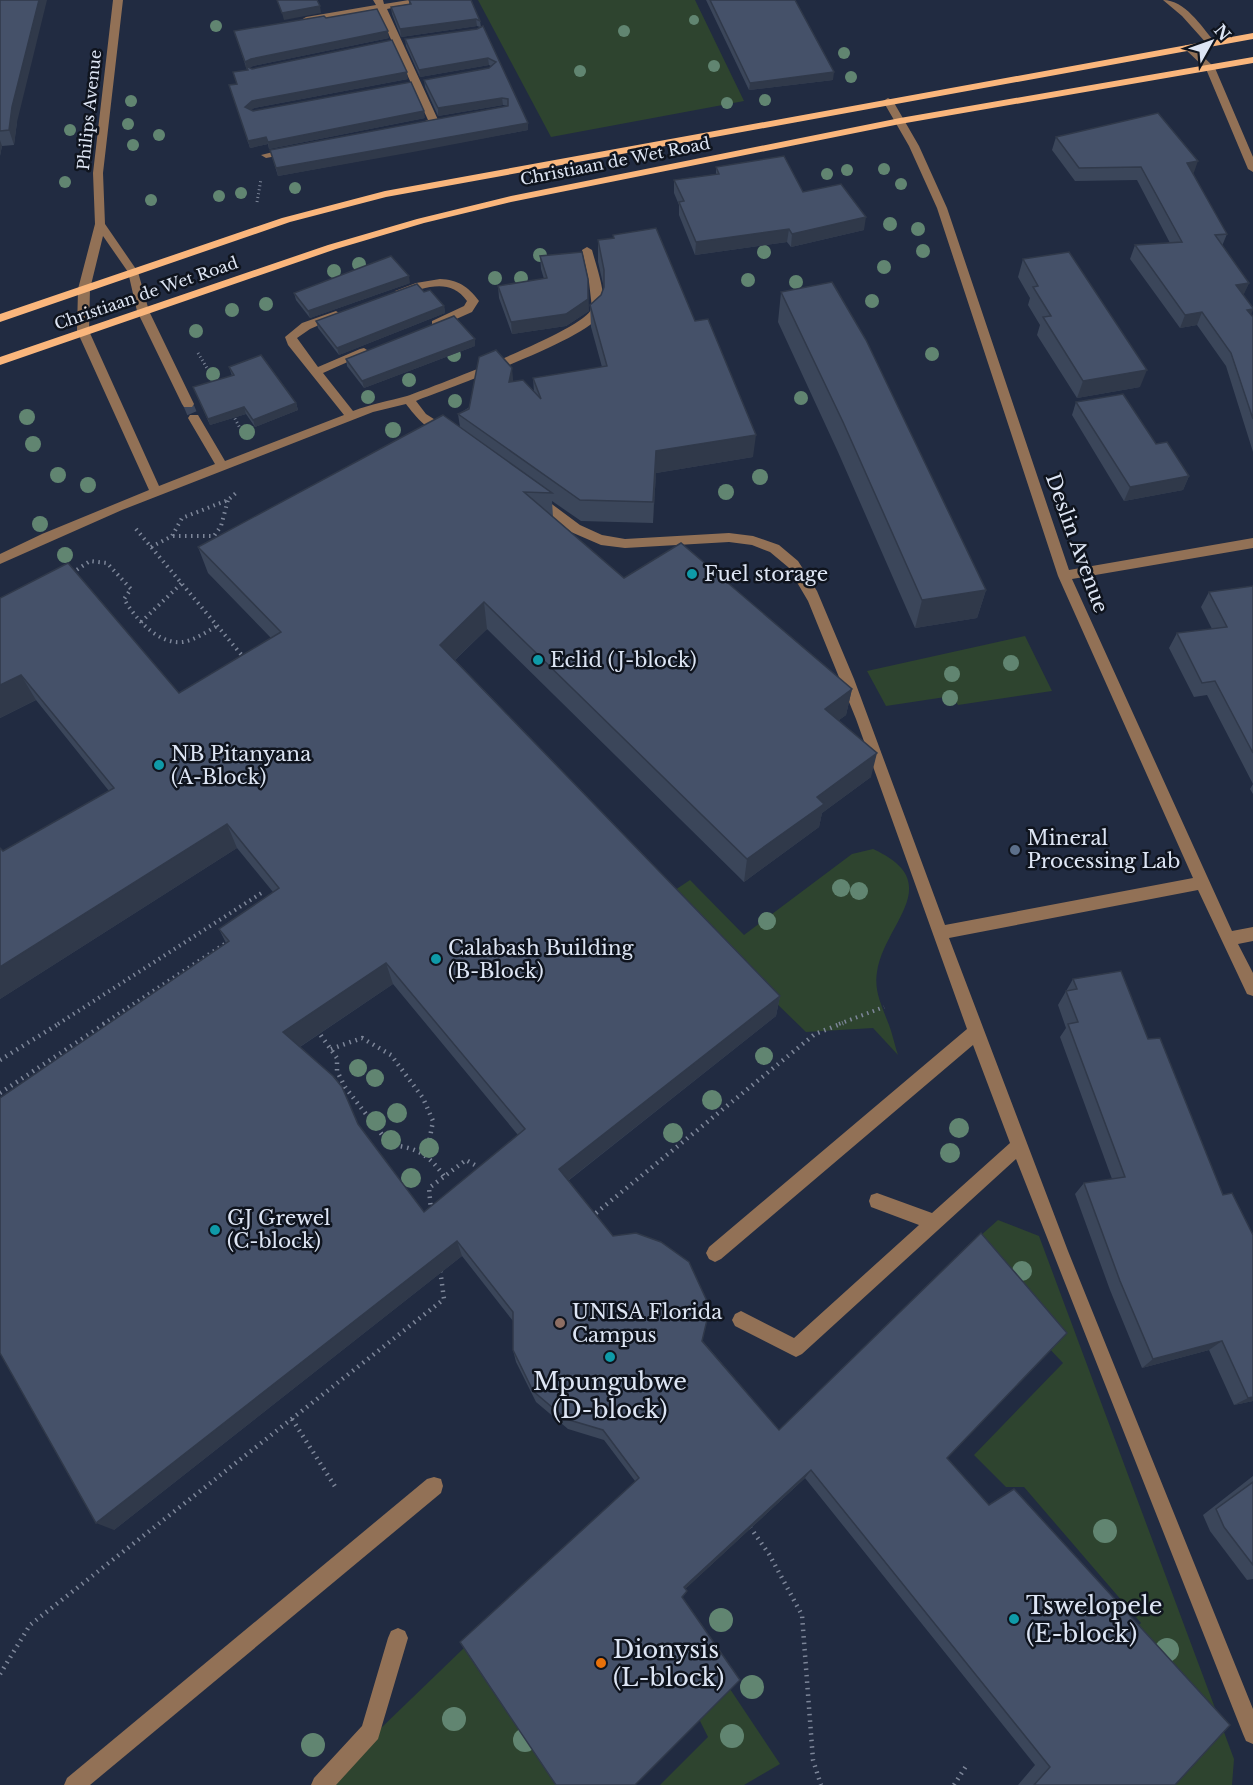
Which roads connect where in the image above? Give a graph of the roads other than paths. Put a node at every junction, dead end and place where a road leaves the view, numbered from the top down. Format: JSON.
{"nodes":[{"id":1,"x":118,"y":0,"type":"edge"},
{"id":2,"x":424,"y":0,"type":"edge"},
{"id":3,"x":1168,"y":0,"type":"edge"},
{"id":4,"x":379,"y":3,"type":"edge"},
{"id":5,"x":301,"y":21,"type":"edge"},
{"id":6,"x":1253,"y":36,"type":"edge"},
{"id":7,"x":408,"y":41,"type":"edge"},
{"id":8,"x":397,"y":42,"type":"junction"},
{"id":9,"x":1211,"y":43,"type":"junction"},
{"id":10,"x":386,"y":45,"type":"edge"},
{"id":11,"x":1188,"y":47,"type":"junction"},
{"id":12,"x":1253,"y":60,"type":"edge"},
{"id":13,"x":1210,"y":68,"type":"junction"},
{"id":14,"x":421,"y":82,"type":"junction"},
{"id":15,"x":404,"y":85,"type":"edge"},
{"id":16,"x":888,"y":101,"type":"junction"},
{"id":17,"x":446,"y":120,"type":"edge"},
{"id":18,"x":900,"y":121,"type":"junction"},
{"id":19,"x":434,"y":122,"type":"junction"},
{"id":20,"x":400,"y":129,"type":"edge"},
{"id":21,"x":299,"y":149,"type":"edge"},
{"id":22,"x":266,"y":155,"type":"dead end"},
{"id":23,"x":1253,"y":170,"type":"edge"},
{"id":24,"x":100,"y":224,"type":"junction"},
{"id":25,"x":587,"y":250,"type":"dead end"},
{"id":26,"x":133,"y":272,"type":"junction"},
{"id":27,"x":84,"y":289,"type":"junction"},
{"id":28,"x":392,"y":295,"type":"edge"},
{"id":29,"x":349,"y":310,"type":"edge"},
{"id":30,"x":144,"y":311,"type":"junction"},
{"id":31,"x":0,"y":318,"type":"edge"},
{"id":32,"x":425,"y":328,"type":"edge"},
{"id":33,"x":83,"y":332,"type":"junction"},
{"id":34,"x":370,"y":350,"type":"edge"},
{"id":35,"x":0,"y":361,"type":"edge"},
{"id":36,"x":315,"y":372,"type":"junction"},
{"id":37,"x":409,"y":399,"type":"junction"},
{"id":38,"x":188,"y":404,"type":"tunnel mouth"},
{"id":39,"x":351,"y":416,"type":"junction"},
{"id":40,"x":194,"y":418,"type":"tunnel mouth"},
{"id":41,"x":460,"y":442,"type":"edge"},
{"id":42,"x":223,"y":467,"type":"junction"},
{"id":43,"x":524,"y":489,"type":"edge"},
{"id":44,"x":156,"y":493,"type":"junction"},
{"id":45,"x":1253,"y":543,"type":"edge"},
{"id":46,"x":0,"y":559,"type":"edge"},
{"id":47,"x":1064,"y":576,"type":"junction"},
{"id":48,"x":1203,"y":883,"type":"junction"},
{"id":49,"x":940,"y":933,"type":"junction"},
{"id":50,"x":1253,"y":934,"type":"edge"},
{"id":51,"x":1228,"y":939,"type":"junction"},
{"id":52,"x":1253,"y":989,"type":"edge"},
{"id":53,"x":976,"y":1032,"type":"junction"},
{"id":54,"x":1017,"y":1147,"type":"junction"},
{"id":55,"x":877,"y":1201,"type":"dead end"},
{"id":56,"x":935,"y":1222,"type":"junction"},
{"id":57,"x":715,"y":1253,"type":"dead end"},
{"id":58,"x":741,"y":1320,"type":"dead end"},
{"id":59,"x":434,"y":1486,"type":"dead end"},
{"id":60,"x":398,"y":1638,"type":"dead end"},
{"id":61,"x":1253,"y":1734,"type":"edge"},
{"id":62,"x":74,"y":1785,"type":"edge"},
{"id":63,"x":321,"y":1785,"type":"edge"}],
"edges":[{"from":1,"to":24,"type":"street","name":"Philips Avenue"},
{"from":2,"to":4,"type":"street"},
{"from":3,"to":9,"type":"street"},
{"from":4,"to":5,"type":"street"},
{"from":4,"to":8,"type":"street"},
{"from":6,"to":9,"type":"main road","name":"Christiaan de Wet Road"},
{"from":7,"to":8,"type":"street"},
{"from":8,"to":10,"type":"street"},
{"from":8,"to":14,"type":"street"},
{"from":9,"to":11,"type":"main road","name":"Christiaan de Wet Road"},
{"from":11,"to":13,"type":"street"},
{"from":11,"to":16,"type":"main road","name":"Christiaan de Wet Road"},
{"from":12,"to":13,"type":"main road","name":"Christiaan de Wet Road"},
{"from":13,"to":18,"type":"main road","name":"Christiaan de Wet Road"},
{"from":13,"to":23,"type":"street"},
{"from":14,"to":15,"type":"street"},
{"from":14,"to":19,"type":"street"},
{"from":16,"to":18,"type":"street","name":"Deslin Avenue"},
{"from":16,"to":26,"type":"main road","name":"Christiaan de Wet Road"},
{"from":17,"to":19,"type":"street"},
{"from":18,"to":30,"type":"main road","name":"Christiaan de Wet Road"},
{"from":18,"to":47,"type":"street","name":"Deslin Avenue"},
{"from":19,"to":20,"type":"street"},
{"from":21,"to":22,"type":"street"},
{"from":24,"to":26,"type":"street"},
{"from":24,"to":27,"type":"street","name":"Philips Avenue"},
{"from":25,"to":37,"type":"street"},
{"from":26,"to":27,"type":"main road","name":"Christiaan de Wet Road"},
{"from":26,"to":30,"type":"street"},
{"from":27,"to":31,"type":"main road","name":"Christiaan de Wet Road"},
{"from":27,"to":33,"type":"street","name":"Philips Avenue"},
{"from":28,"to":32,"type":"street"},
{"from":29,"to":36,"type":"street"},
{"from":30,"to":33,"type":"main road","name":"Christiaan de Wet Road"},
{"from":30,"to":38,"type":"street"},
{"from":33,"to":35,"type":"main road","name":"Christiaan de Wet Road"},
{"from":33,"to":44,"type":"street"},
{"from":34,"to":36,"type":"street"},
{"from":36,"to":39,"type":"street"},
{"from":37,"to":39,"type":"street"},
{"from":37,"to":41,"type":"street"},
{"from":39,"to":42,"type":"street"},
{"from":40,"to":42,"type":"street"},
{"from":42,"to":44,"type":"street"},
{"from":43,"to":49,"type":"street"},
{"from":44,"to":46,"type":"street"},
{"from":45,"to":47,"type":"street"},
{"from":47,"to":48,"type":"street","name":"Deslin Avenue"},
{"from":48,"to":49,"type":"street"},
{"from":48,"to":51,"type":"street","name":"Deslin Avenue"},
{"from":49,"to":53,"type":"street"},
{"from":50,"to":51,"type":"street"},
{"from":51,"to":52,"type":"street","name":"Deslin Avenue"},
{"from":53,"to":54,"type":"street"},
{"from":53,"to":57,"type":"street"},
{"from":54,"to":56,"type":"street"},
{"from":54,"to":61,"type":"street"},
{"from":55,"to":56,"type":"street"},
{"from":56,"to":58,"type":"street"},
{"from":59,"to":62,"type":"street"},
{"from":60,"to":63,"type":"street"}]}
